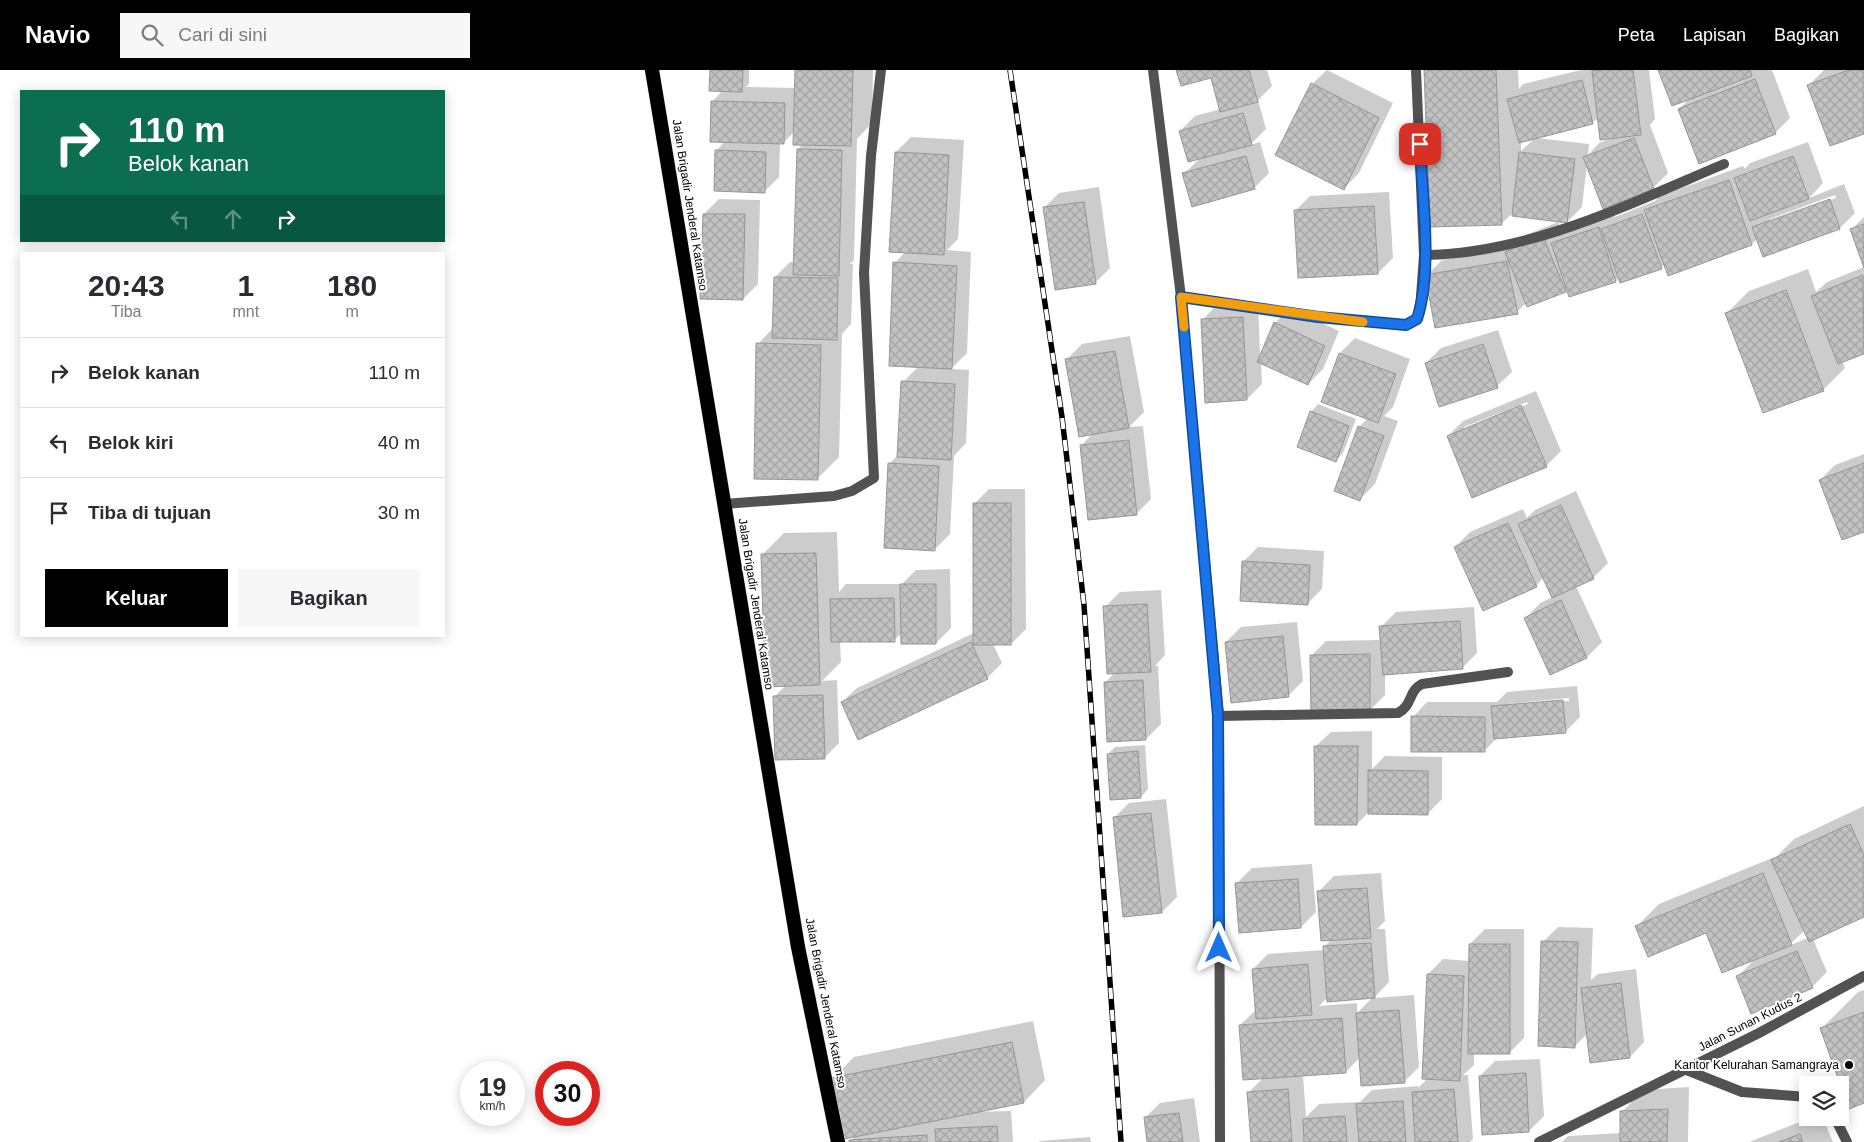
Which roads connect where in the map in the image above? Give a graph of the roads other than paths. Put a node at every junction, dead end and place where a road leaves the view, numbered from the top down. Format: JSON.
{"nodes":[{"id":1,"x":652,"y":70,"type":"edge"},
{"id":2,"x":881,"y":70,"type":"edge"},
{"id":3,"x":1153,"y":70,"type":"edge"},
{"id":4,"x":1416,"y":70,"type":"edge"},
{"id":5,"x":1724,"y":164,"type":"dead end"},
{"id":6,"x":1424,"y":255,"type":"junction"},
{"id":7,"x":1181,"y":297,"type":"junction"},
{"id":8,"x":724,"y":504,"type":"junction"},
{"id":9,"x":1508,"y":672,"type":"dead end"},
{"id":10,"x":1218,"y":716,"type":"junction"},
{"id":11,"x":1864,"y":976,"type":"edge"},
{"id":12,"x":1684,"y":1069,"type":"junction"},
{"id":13,"x":1799,"y":1096,"type":"edge"},
{"id":14,"x":1839,"y":1126,"type":"edge"},
{"id":15,"x":838,"y":1142,"type":"edge"},
{"id":16,"x":1220,"y":1142,"type":"edge"},
{"id":17,"x":1539,"y":1142,"type":"edge"},
{"id":18,"x":1847,"y":1142,"type":"edge"}],
"edges":[{"from":1,"to":8,"type":"highway","name":"Jalan Brigadir Jenderal Katamso"},
{"from":2,"to":8,"type":"street"},
{"from":3,"to":7,"type":"street"},
{"from":4,"to":6,"type":"street"},
{"from":5,"to":6,"type":"street"},
{"from":6,"to":7,"type":"street"},
{"from":7,"to":10,"type":"street"},
{"from":8,"to":15,"type":"highway","name":"Jalan Brigadir Jenderal Katamso"},
{"from":9,"to":10,"type":"street"},
{"from":10,"to":16,"type":"street"},
{"from":11,"to":12,"type":"street","name":"Jalan Sunan Kudus 2"},
{"from":12,"to":13,"type":"street"},
{"from":12,"to":17,"type":"street","name":"Jalan Sunan Kudus 2"},
{"from":14,"to":18,"type":"street"}]}
